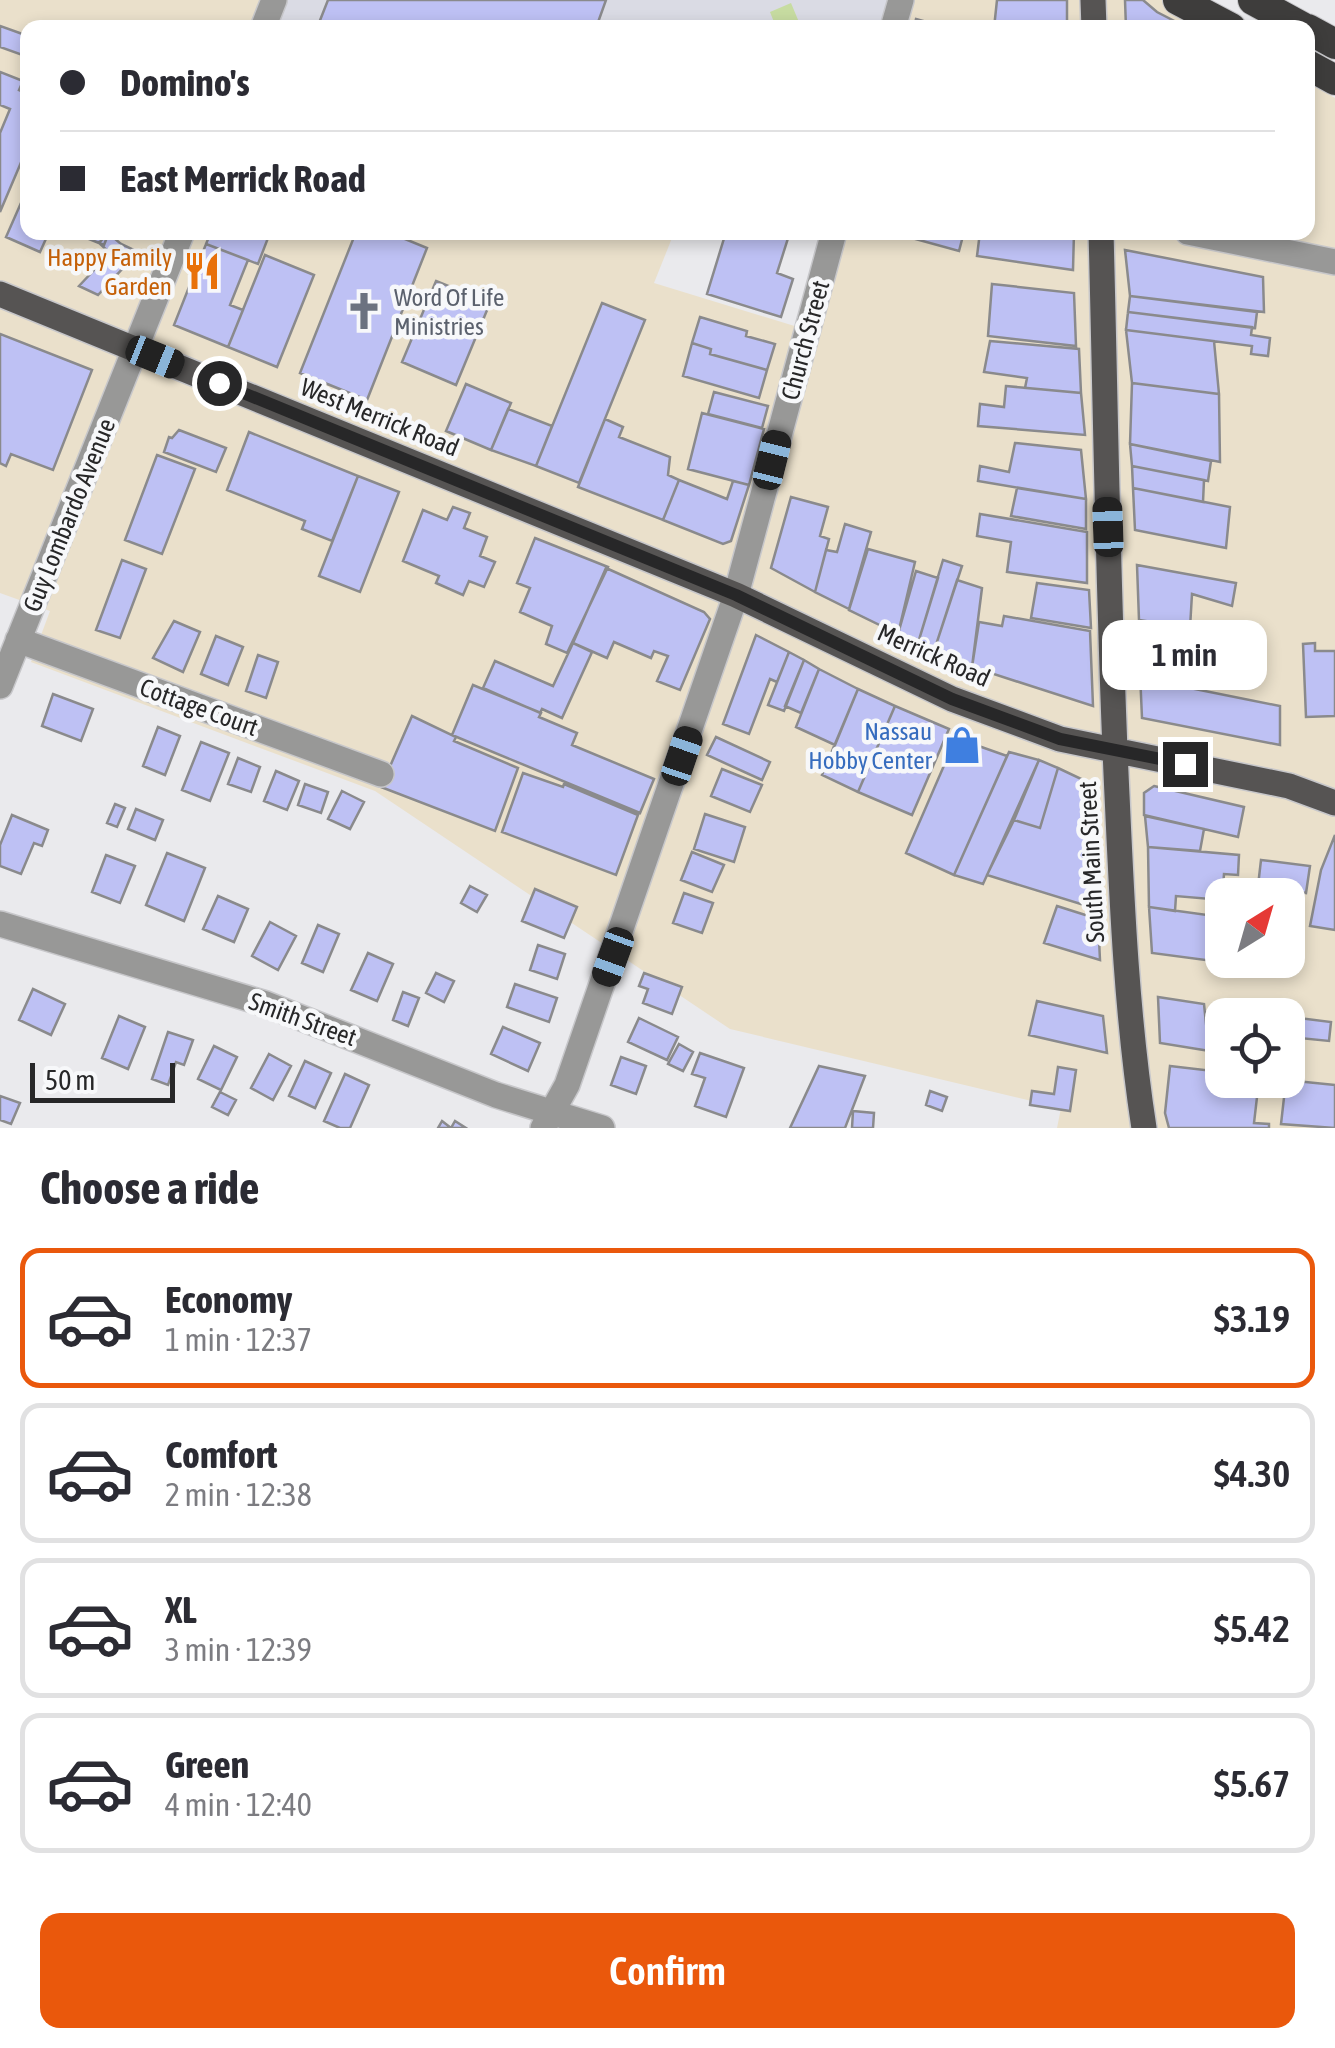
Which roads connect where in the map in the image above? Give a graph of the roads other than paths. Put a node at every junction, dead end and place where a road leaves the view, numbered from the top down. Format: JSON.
{"nodes":[{"id":1,"x":1178,"y":0,"type":"edge"},
{"id":2,"x":1252,"y":0,"type":"edge"},
{"id":3,"x":1216,"y":20,"type":"edge"},
{"id":4,"x":1291,"y":20,"type":"edge"},
{"id":5,"x":179,"y":240,"type":"edge"},
{"id":6,"x":832,"y":240,"type":"edge"},
{"id":7,"x":1101,"y":240,"type":"edge"},
{"id":8,"x":1228,"y":240,"type":"edge"},
{"id":9,"x":1335,"y":262,"type":"edge"},
{"id":10,"x":0,"y":294,"type":"edge"},
{"id":11,"x":137,"y":350,"type":"junction"},
{"id":12,"x":736,"y":595,"type":"junction"},
{"id":13,"x":18,"y":640,"type":"junction"},
{"id":14,"x":0,"y":686,"type":"edge"},
{"id":15,"x":1115,"y":748,"type":"junction"},
{"id":16,"x":380,"y":774,"type":"dead end"},
{"id":17,"x":1335,"y":804,"type":"edge"},
{"id":18,"x":0,"y":924,"type":"edge"},
{"id":19,"x":547,"y":1120,"type":"edge"},
{"id":20,"x":602,"y":1128,"type":"edge"},
{"id":21,"x":1144,"y":1128,"type":"edge"}],
"edges":[{"from":1,"to":3,"type":"highway"},
{"from":2,"to":4,"type":"highway"},
{"from":5,"to":11,"type":"street","name":"Guy Lombardo Avenue"},
{"from":6,"to":12,"type":"street","name":"Church Street"},
{"from":7,"to":15,"type":"main road","name":"South Main Street"},
{"from":8,"to":9,"type":"street"},
{"from":10,"to":11,"type":"main road","name":"West Merrick Road"},
{"from":11,"to":12,"type":"main road","name":"West Merrick Road"},
{"from":11,"to":13,"type":"street","name":"Guy Lombardo Avenue"},
{"from":12,"to":15,"type":"main road","name":"Merrick Road"},
{"from":12,"to":19,"type":"street","name":"Church Street"},
{"from":13,"to":14,"type":"street","name":"Guy Lombardo Avenue"},
{"from":13,"to":16,"type":"street","name":"Cottage Court"},
{"from":15,"to":17,"type":"main road","name":"Merrick Road"},
{"from":15,"to":21,"type":"main road","name":"South Main Street"},
{"from":18,"to":19,"type":"street","name":"Smith Street"},
{"from":19,"to":20,"type":"street","name":"Smith Street"}]}
